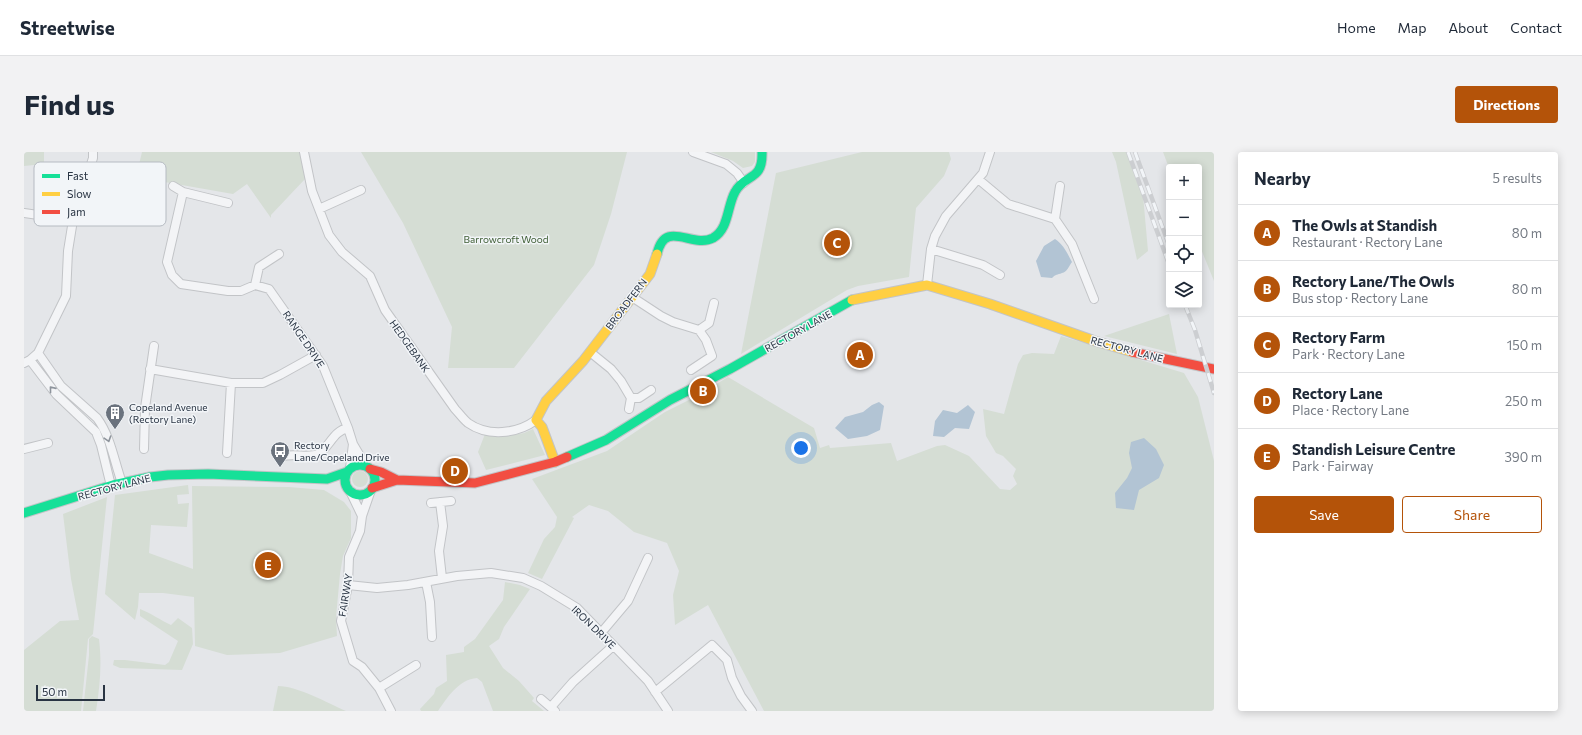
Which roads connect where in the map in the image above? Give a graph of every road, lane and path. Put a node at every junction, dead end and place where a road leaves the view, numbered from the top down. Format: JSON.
{"nodes":[{"id":1,"x":93,"y":152,"type":"edge"},
{"id":2,"x":304,"y":152,"type":"edge"},
{"id":3,"x":693,"y":152,"type":"edge"},
{"id":4,"x":762,"y":152,"type":"edge"},
{"id":5,"x":990,"y":152,"type":"edge"},
{"id":6,"x":92,"y":162,"type":"edge"},
{"id":7,"x":978,"y":179,"type":"junction"},
{"id":8,"x":744,"y":183,"type":"junction"},
{"id":9,"x":173,"y":186,"type":"dead end"},
{"id":10,"x":1060,"y":186,"type":"dead end"},
{"id":11,"x":361,"y":190,"type":"dead end"},
{"id":12,"x":183,"y":192,"type":"junction"},
{"id":13,"x":228,"y":203,"type":"dead end"},
{"id":14,"x":319,"y":209,"type":"junction"},
{"id":15,"x":24,"y":213,"type":"edge"},
{"id":16,"x":34,"y":214,"type":"edge"},
{"id":17,"x":1056,"y":219,"type":"junction"},
{"id":18,"x":72,"y":226,"type":"edge"},
{"id":19,"x":931,"y":249,"type":"junction"},
{"id":20,"x":279,"y":254,"type":"dead end"},
{"id":21,"x":1000,"y":275,"type":"dead end"},
{"id":22,"x":255,"y":285,"type":"junction"},
{"id":23,"x":927,"y":285,"type":"junction"},
{"id":24,"x":632,"y":297,"type":"junction"},
{"id":25,"x":1094,"y":299,"type":"dead end"},
{"id":26,"x":714,"y":303,"type":"dead end"},
{"id":27,"x":699,"y":330,"type":"junction"},
{"id":28,"x":154,"y":346,"type":"dead end"},
{"id":29,"x":590,"y":352,"type":"junction"},
{"id":30,"x":38,"y":353,"type":"junction"},
{"id":31,"x":316,"y":355,"type":"junction"},
{"id":32,"x":27,"y":362,"type":"edge"},
{"id":33,"x":150,"y":369,"type":"junction"},
{"id":34,"x":1214,"y":369,"type":"edge"},
{"id":35,"x":691,"y":370,"type":"dead end"},
{"id":36,"x":231,"y":383,"type":"junction"},
{"id":37,"x":651,"y":390,"type":"dead end"},
{"id":38,"x":631,"y":398,"type":"junction"},
{"id":39,"x":78,"y":402,"type":"junction"},
{"id":40,"x":629,"y":409,"type":"dead end"},
{"id":41,"x":73,"y":410,"type":"junction"},
{"id":42,"x":536,"y":420,"type":"junction"},
{"id":43,"x":348,"y":428,"type":"junction"},
{"id":44,"x":48,"y":443,"type":"dead end"},
{"id":45,"x":353,"y":444,"type":"junction"},
{"id":46,"x":24,"y":448,"type":"edge"},
{"id":47,"x":144,"y":449,"type":"dead end"},
{"id":48,"x":227,"y":453,"type":"dead end"},
{"id":49,"x":281,"y":456,"type":"dead end"},
{"id":50,"x":555,"y":462,"type":"junction"},
{"id":51,"x":368,"y":467,"type":"junction"},
{"id":52,"x":349,"y":470,"type":"junction"},
{"id":53,"x":327,"y":479,"type":"junction"},
{"id":54,"x":397,"y":480,"type":"junction"},
{"id":55,"x":122,"y":483,"type":"junction"},
{"id":56,"x":110,"y":486,"type":"junction"},
{"id":57,"x":372,"y":489,"type":"junction"},
{"id":58,"x":350,"y":490,"type":"junction"},
{"id":59,"x":451,"y":501,"type":"dead end"},
{"id":60,"x":440,"y":502,"type":"junction"},
{"id":61,"x":430,"y":503,"type":"dead end"},
{"id":62,"x":24,"y":513,"type":"edge"},
{"id":63,"x":362,"y":516,"type":"junction"},
{"id":64,"x":648,"y":558,"type":"dead end"},
{"id":65,"x":442,"y":578,"type":"junction"},
{"id":66,"x":426,"y":582,"type":"junction"},
{"id":67,"x":348,"y":584,"type":"junction"},
{"id":68,"x":601,"y":633,"type":"junction"},
{"id":69,"x":432,"y":637,"type":"dead end"},
{"id":70,"x":613,"y":646,"type":"junction"},
{"id":71,"x":416,"y":665,"type":"dead end"},
{"id":72,"x":379,"y":688,"type":"junction"},
{"id":73,"x":655,"y":692,"type":"junction"},
{"id":74,"x":541,"y":698,"type":"dead end"},
{"id":75,"x":553,"y":709,"type":"edge"},
{"id":76,"x":391,"y":711,"type":"edge"},
{"id":77,"x":668,"y":711,"type":"edge"},
{"id":78,"x":752,"y":711,"type":"edge"}],
"edges":[{"from":1,"to":6,"type":"street"},
{"from":2,"to":14,"type":"street","name":"HEDGEBANK"},
{"from":3,"to":8,"type":"street"},
{"from":4,"to":8,"type":"main road","name":"BROADFERN"},
{"from":5,"to":7,"type":"street"},
{"from":7,"to":17,"type":"street"},
{"from":7,"to":19,"type":"street"},
{"from":8,"to":24,"type":"main road","name":"BROADFERN"},
{"from":9,"to":12,"type":"street"},
{"from":10,"to":17,"type":"street"},
{"from":11,"to":14,"type":"street"},
{"from":12,"to":13,"type":"street"},
{"from":12,"to":22,"type":"street"},
{"from":14,"to":42,"type":"street","name":"HEDGEBANK"},
{"from":15,"to":16,"type":"street"},
{"from":17,"to":25,"type":"street"},
{"from":18,"to":30,"type":"street"},
{"from":19,"to":21,"type":"street"},
{"from":19,"to":23,"type":"street"},
{"from":20,"to":22,"type":"street"},
{"from":22,"to":31,"type":"street","name":"RANGE DRIVE"},
{"from":23,"to":34,"type":"main road","name":"RECTORY LANE"},
{"from":23,"to":50,"type":"main road","name":"RECTORY LANE"},
{"from":24,"to":27,"type":"street"},
{"from":24,"to":29,"type":"main road","name":"BROADFERN"},
{"from":26,"to":27,"type":"street"},
{"from":27,"to":35,"type":"street"},
{"from":28,"to":33,"type":"street"},
{"from":29,"to":38,"type":"street"},
{"from":29,"to":42,"type":"main road","name":"BROADFERN"},
{"from":30,"to":32,"type":"street"},
{"from":30,"to":39,"type":"street"},
{"from":31,"to":36,"type":"street"},
{"from":31,"to":43,"type":"street","name":"RANGE DRIVE"},
{"from":41,"to":32,"type":"street","one_way":true},
{"from":33,"to":36,"type":"street"},
{"from":33,"to":47,"type":"street"},
{"from":36,"to":48,"type":"street"},
{"from":37,"to":38,"type":"street"},
{"from":38,"to":40,"type":"street"},
{"from":39,"to":41,"type":"street"},
{"from":39,"to":55,"type":"street","one_way":true},
{"from":41,"to":56,"type":"street"},
{"from":42,"to":50,"type":"main road"},
{"from":43,"to":45,"type":"street","name":"RANGE DRIVE"},
{"from":43,"to":49,"type":"street"},
{"from":44,"to":46,"type":"street"},
{"from":45,"to":51,"type":"street","name":"RANGE DRIVE"},
{"from":45,"to":52,"type":"street","name":"RANGE DRIVE"},
{"from":50,"to":54,"type":"main road","name":"RECTORY LANE"},
{"from":51,"to":52,"type":"main road"},
{"from":51,"to":54,"type":"main road","name":"RECTORY LANE"},
{"from":51,"to":57,"type":"main road"},
{"from":52,"to":53,"type":"main road","name":"RECTORY LANE"},
{"from":52,"to":58,"type":"main road"},
{"from":53,"to":55,"type":"main road","name":"RECTORY LANE"},
{"from":53,"to":58,"type":"main road","name":"RECTORY LANE"},
{"from":54,"to":57,"type":"main road","name":"RECTORY LANE"},
{"from":55,"to":56,"type":"main road","name":"RECTORY LANE"},
{"from":56,"to":62,"type":"main road","name":"RECTORY LANE"},
{"from":57,"to":58,"type":"main road"},
{"from":57,"to":63,"type":"street","name":"FAIRWAY"},
{"from":58,"to":63,"type":"street"},
{"from":59,"to":60,"type":"street"},
{"from":60,"to":61,"type":"street"},
{"from":60,"to":65,"type":"street"},
{"from":63,"to":67,"type":"street","name":"FAIRWAY"},
{"from":64,"to":68,"type":"street"},
{"from":65,"to":66,"type":"street","name":"IRON DRIVE"},
{"from":65,"to":68,"type":"street","name":"IRON DRIVE"},
{"from":66,"to":67,"type":"street","name":"IRON DRIVE"},
{"from":66,"to":69,"type":"street"},
{"from":67,"to":72,"type":"street","name":"FAIRWAY"},
{"from":68,"to":70,"type":"street","name":"IRON DRIVE"},
{"from":70,"to":73,"type":"street","name":"IRON DRIVE"},
{"from":70,"to":75,"type":"street"},
{"from":71,"to":72,"type":"street"},
{"from":72,"to":76,"type":"street","name":"FAIRWAY"},
{"from":73,"to":77,"type":"street","name":"IRON DRIVE"},
{"from":73,"to":78,"type":"street"},
{"from":74,"to":75,"type":"street"}]}
